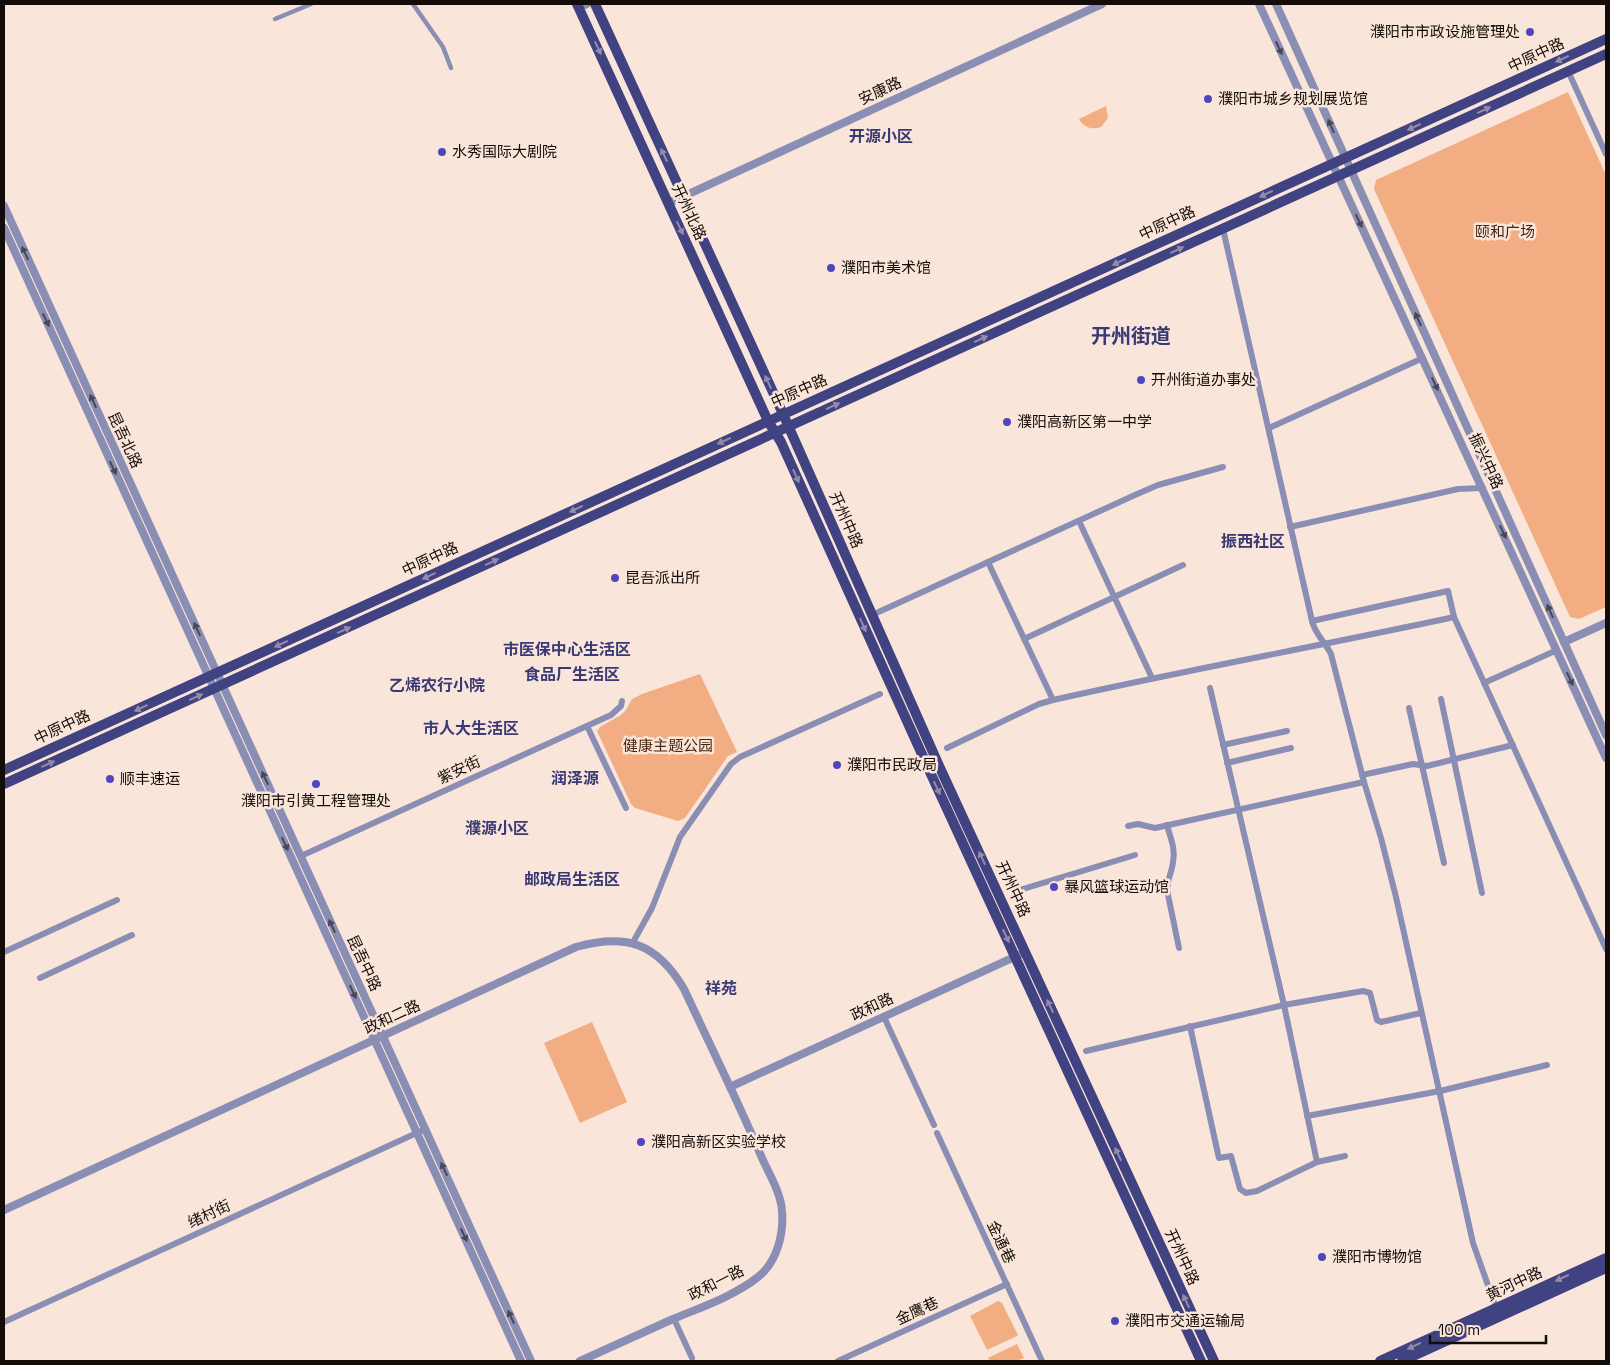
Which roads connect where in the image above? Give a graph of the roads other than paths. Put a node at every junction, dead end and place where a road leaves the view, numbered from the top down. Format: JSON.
{"nodes":[{"id":1,"x":311,"y":4,"type":"edge"},
{"id":2,"x":413,"y":4,"type":"edge"},
{"id":3,"x":595,"y":4,"type":"edge"},
{"id":4,"x":1102,"y":4,"type":"edge"},
{"id":5,"x":1259,"y":4,"type":"edge"},
{"id":6,"x":1276,"y":4,"type":"edge"},
{"id":7,"x":581,"y":5,"type":"edge"},
{"id":8,"x":276,"y":19,"type":"dead end"},
{"id":9,"x":1606,"y":39,"type":"edge"},
{"id":10,"x":1606,"y":54,"type":"edge"},
{"id":11,"x":451,"y":68,"type":"dead end"},
{"id":12,"x":1568,"y":71,"type":"junction"},
{"id":13,"x":1606,"y":154,"type":"edge"},
{"id":14,"x":1346,"y":158,"type":"junction"},
{"id":15,"x":1333,"y":164,"type":"junction"},
{"id":16,"x":1351,"y":171,"type":"junction"},
{"id":17,"x":1338,"y":176,"type":"junction"},
{"id":18,"x":683,"y":196,"type":"junction"},
{"id":19,"x":669,"y":203,"type":"junction"},
{"id":20,"x":4,"y":206,"type":"edge"},
{"id":21,"x":4,"y":228,"type":"edge"},
{"id":22,"x":1223,"y":229,"type":"junction"},
{"id":23,"x":1423,"y":358,"type":"junction"},
{"id":24,"x":783,"y":414,"type":"junction"},
{"id":25,"x":768,"y":421,"type":"junction"},
{"id":26,"x":789,"y":427,"type":"junction"},
{"id":27,"x":1269,"y":428,"type":"junction"},
{"id":28,"x":774,"y":433,"type":"junction"},
{"id":29,"x":1223,"y":467,"type":"dead end"},
{"id":30,"x":1483,"y":488,"type":"junction"},
{"id":31,"x":1079,"y":521,"type":"junction"},
{"id":32,"x":1290,"y":527,"type":"junction"},
{"id":33,"x":988,"y":562,"type":"junction"},
{"id":34,"x":1184,"y":565,"type":"dead end"},
{"id":35,"x":1114,"y":597,"type":"junction"},
{"id":36,"x":872,"y":615,"type":"junction"},
{"id":37,"x":1454,"y":617,"type":"junction"},
{"id":38,"x":1312,"y":622,"type":"junction"},
{"id":39,"x":1606,"y":622,"type":"edge"},
{"id":40,"x":1024,"y":639,"type":"junction"},
{"id":41,"x":1564,"y":642,"type":"junction"},
{"id":42,"x":1326,"y":644,"type":"junction"},
{"id":43,"x":1557,"y":650,"type":"junction"},
{"id":44,"x":213,"y":675,"type":"junction"},
{"id":45,"x":1152,"y":678,"type":"junction"},
{"id":46,"x":1484,"y":683,"type":"junction"},
{"id":47,"x":218,"y":687,"type":"junction"},
{"id":48,"x":1210,"y":688,"type":"dead end"},
{"id":49,"x":880,"y":694,"type":"dead end"},
{"id":50,"x":1441,"y":699,"type":"dead end"},
{"id":51,"x":1053,"y":700,"type":"junction"},
{"id":52,"x":622,"y":701,"type":"dead end"},
{"id":53,"x":1409,"y":708,"type":"dead end"},
{"id":54,"x":587,"y":726,"type":"junction"},
{"id":55,"x":1287,"y":731,"type":"dead end"},
{"id":56,"x":1606,"y":735,"type":"edge"},
{"id":57,"x":1223,"y":745,"type":"junction"},
{"id":58,"x":1513,"y":745,"type":"junction"},
{"id":59,"x":947,"y":748,"type":"dead end"},
{"id":60,"x":1291,"y":748,"type":"dead end"},
{"id":61,"x":1606,"y":758,"type":"edge"},
{"id":62,"x":1454,"y":760,"type":"junction"},
{"id":63,"x":1227,"y":763,"type":"junction"},
{"id":64,"x":1422,"y":766,"type":"junction"},
{"id":65,"x":4,"y":770,"type":"edge"},
{"id":66,"x":1362,"y":775,"type":"junction"},
{"id":67,"x":1364,"y":782,"type":"junction"},
{"id":68,"x":4,"y":784,"type":"edge"},
{"id":69,"x":626,"y":808,"type":"dead end"},
{"id":70,"x":1238,"y":810,"type":"junction"},
{"id":71,"x":1167,"y":825,"type":"junction"},
{"id":72,"x":1128,"y":826,"type":"dead end"},
{"id":73,"x":301,"y":856,"type":"junction"},
{"id":74,"x":1135,"y":856,"type":"dead end"},
{"id":75,"x":1444,"y":863,"type":"dead end"},
{"id":76,"x":1013,"y":892,"type":"dead end"},
{"id":77,"x":1482,"y":893,"type":"dead end"},
{"id":78,"x":118,"y":900,"type":"dead end"},
{"id":79,"x":132,"y":935,"type":"dead end"},
{"id":80,"x":632,"y":944,"type":"junction"},
{"id":81,"x":1179,"y":948,"type":"dead end"},
{"id":82,"x":1606,"y":949,"type":"edge"},
{"id":83,"x":4,"y":952,"type":"edge"},
{"id":84,"x":1020,"y":954,"type":"junction"},
{"id":85,"x":40,"y":978,"type":"dead end"},
{"id":86,"x":1284,"y":1005,"type":"junction"},
{"id":87,"x":1421,"y":1014,"type":"junction"},
{"id":88,"x":884,"y":1016,"type":"junction"},
{"id":89,"x":1190,"y":1026,"type":"junction"},
{"id":90,"x":383,"y":1036,"type":"junction"},
{"id":91,"x":375,"y":1040,"type":"junction"},
{"id":92,"x":1086,"y":1051,"type":"dead end"},
{"id":93,"x":1547,"y":1065,"type":"dead end"},
{"id":94,"x":730,"y":1087,"type":"junction"},
{"id":95,"x":1440,"y":1091,"type":"junction"},
{"id":96,"x":1307,"y":1116,"type":"junction"},
{"id":97,"x":934,"y":1125,"type":"dead end"},
{"id":98,"x":425,"y":1129,"type":"junction"},
{"id":99,"x":417,"y":1133,"type":"junction"},
{"id":100,"x":937,"y":1133,"type":"dead end"},
{"id":101,"x":1345,"y":1156,"type":"dead end"},
{"id":102,"x":1317,"y":1162,"type":"junction"},
{"id":103,"x":4,"y":1210,"type":"edge"},
{"id":104,"x":1606,"y":1258,"type":"edge"},
{"id":105,"x":1606,"y":1268,"type":"edge"},
{"id":106,"x":1007,"y":1284,"type":"junction"},
{"id":107,"x":1496,"y":1308,"type":"junction"},
{"id":108,"x":674,"y":1319,"type":"junction"},
{"id":109,"x":4,"y":1322,"type":"edge"},
{"id":110,"x":692,"y":1358,"type":"dead end"},
{"id":111,"x":522,"y":1361,"type":"edge"},
{"id":112,"x":531,"y":1361,"type":"edge"},
{"id":113,"x":580,"y":1361,"type":"edge"},
{"id":114,"x":838,"y":1361,"type":"edge"},
{"id":115,"x":1042,"y":1361,"type":"edge"},
{"id":116,"x":1201,"y":1361,"type":"edge"},
{"id":117,"x":1214,"y":1361,"type":"edge"},
{"id":118,"x":1380,"y":1361,"type":"edge"},
{"id":119,"x":1402,"y":1361,"type":"edge"}],
"edges":[{"from":1,"to":8,"type":"street"},
{"from":2,"to":11,"type":"street"},
{"from":18,"to":3,"type":"main road","name":"开州北路","one_way":true},
{"from":4,"to":18,"type":"street","name":"安康路"},
{"from":5,"to":15,"type":"street","name":"振兴中路","one_way":true},
{"from":14,"to":6,"type":"street","name":"振兴中路","one_way":true},
{"from":7,"to":19,"type":"main road","name":"开州北路","one_way":true},
{"from":9,"to":14,"type":"main road","name":"中原中路","one_way":true},
{"from":10,"to":12,"type":"main road","name":"中原中路"},
{"from":12,"to":13,"type":"street"},
{"from":16,"to":12,"type":"main road","name":"中原中路","one_way":true},
{"from":14,"to":15,"type":"main road","name":"中原中路"},
{"from":14,"to":16,"type":"street","name":"振兴中路"},
{"from":15,"to":17,"type":"street","name":"振兴中路"},
{"from":15,"to":24,"type":"main road","name":"中原中路","one_way":true},
{"from":16,"to":17,"type":"main road","name":"中原中路"},
{"from":41,"to":16,"type":"street","name":"振兴中路","one_way":true},
{"from":17,"to":22,"type":"main road","name":"中原中路"},
{"from":17,"to":23,"type":"street","name":"振兴中路","one_way":true},
{"from":18,"to":19,"type":"street","name":"安康路"},
{"from":24,"to":18,"type":"main road","name":"开州北路","one_way":true},
{"from":19,"to":25,"type":"main road","name":"开州北路","one_way":true},
{"from":44,"to":20,"type":"street","name":"昆吾北路","one_way":true},
{"from":21,"to":44,"type":"street","name":"昆吾北路","one_way":true},
{"from":26,"to":22,"type":"main road","name":"中原中路","one_way":true},
{"from":22,"to":27,"type":"street"},
{"from":23,"to":27,"type":"street"},
{"from":23,"to":30,"type":"street","name":"振兴中路","one_way":true},
{"from":24,"to":25,"type":"main road","name":"中原中路"},
{"from":24,"to":26,"type":"main road","name":"开州北路"},
{"from":25,"to":28,"type":"main road","name":"开州北路"},
{"from":25,"to":44,"type":"main road","name":"中原中路","one_way":true},
{"from":26,"to":28,"type":"main road","name":"中原中路"},
{"from":26,"to":36,"type":"main road","name":"开州中路"},
{"from":27,"to":32,"type":"street"},
{"from":47,"to":28,"type":"main road","name":"中原中路","one_way":true},
{"from":28,"to":84,"type":"main road","name":"开州中路","one_way":true},
{"from":29,"to":31,"type":"street"},
{"from":30,"to":32,"type":"street"},
{"from":30,"to":43,"type":"street","name":"振兴中路","one_way":true},
{"from":31,"to":33,"type":"street"},
{"from":31,"to":35,"type":"street"},
{"from":32,"to":38,"type":"street"},
{"from":33,"to":36,"type":"street"},
{"from":33,"to":40,"type":"street"},
{"from":34,"to":35,"type":"street"},
{"from":35,"to":40,"type":"street"},
{"from":35,"to":45,"type":"street"},
{"from":84,"to":36,"type":"main road","name":"开州中路","one_way":true},
{"from":37,"to":38,"type":"street"},
{"from":37,"to":42,"type":"street"},
{"from":37,"to":46,"type":"street"},
{"from":38,"to":42,"type":"street"},
{"from":39,"to":41,"type":"street"},
{"from":40,"to":51,"type":"street"},
{"from":41,"to":56,"type":"street","name":"振兴中路"},
{"from":42,"to":45,"type":"street"},
{"from":42,"to":66,"type":"street"},
{"from":43,"to":46,"type":"street"},
{"from":43,"to":61,"type":"street","name":"振兴中路","one_way":true},
{"from":44,"to":47,"type":"street","name":"昆吾北路"},
{"from":44,"to":65,"type":"main road","name":"中原中路","one_way":true},
{"from":45,"to":51,"type":"street"},
{"from":46,"to":58,"type":"street"},
{"from":68,"to":47,"type":"main road","name":"中原中路","one_way":true},
{"from":73,"to":47,"type":"street","name":"昆吾中路","one_way":true},
{"from":47,"to":91,"type":"street","name":"昆吾中路","one_way":true},
{"from":48,"to":57,"type":"street"},
{"from":49,"to":80,"type":"street"},
{"from":50,"to":62,"type":"street"},
{"from":51,"to":59,"type":"street"},
{"from":52,"to":54,"type":"street","name":"紫安街"},
{"from":53,"to":64,"type":"street"},
{"from":54,"to":69,"type":"street"},
{"from":54,"to":73,"type":"street","name":"紫安街"},
{"from":55,"to":57,"type":"street"},
{"from":57,"to":63,"type":"street"},
{"from":58,"to":62,"type":"street"},
{"from":58,"to":82,"type":"street"},
{"from":60,"to":63,"type":"street"},
{"from":62,"to":64,"type":"street"},
{"from":62,"to":77,"type":"street"},
{"from":63,"to":70,"type":"street"},
{"from":64,"to":66,"type":"street"},
{"from":64,"to":75,"type":"street"},
{"from":66,"to":67,"type":"street"},
{"from":67,"to":70,"type":"street"},
{"from":67,"to":87,"type":"street"},
{"from":70,"to":71,"type":"street"},
{"from":70,"to":86,"type":"street"},
{"from":71,"to":72,"type":"street"},
{"from":71,"to":81,"type":"street"},
{"from":90,"to":73,"type":"street","name":"昆吾中路","one_way":true},
{"from":74,"to":76,"type":"street"},
{"from":78,"to":83,"type":"street"},
{"from":79,"to":85,"type":"street"},
{"from":80,"to":90,"type":"street","name":"政和二路"},
{"from":80,"to":94,"type":"street","name":"政和二路"},
{"from":84,"to":88,"type":"street","name":"政和路"},
{"from":84,"to":116,"type":"main road","name":"开州中路"},
{"from":117,"to":84,"type":"main road","name":"开州中路","one_way":true},
{"from":86,"to":87,"type":"street"},
{"from":86,"to":89,"type":"street"},
{"from":86,"to":96,"type":"street"},
{"from":87,"to":95,"type":"street"},
{"from":88,"to":94,"type":"street","name":"政和路"},
{"from":88,"to":97,"type":"street"},
{"from":89,"to":92,"type":"street"},
{"from":89,"to":102,"type":"street"},
{"from":90,"to":91,"type":"street","name":"政和二路"},
{"from":90,"to":98,"type":"street","name":"昆吾中路"},
{"from":91,"to":99,"type":"street","name":"昆吾中路"},
{"from":91,"to":103,"type":"street","name":"政和二路"},
{"from":93,"to":95,"type":"street"},
{"from":94,"to":108,"type":"street","name":"政和一路"},
{"from":95,"to":96,"type":"street"},
{"from":95,"to":107,"type":"street"},
{"from":96,"to":102,"type":"street"},
{"from":98,"to":99,"type":"street","name":"绪村街"},
{"from":112,"to":98,"type":"street","name":"昆吾中路","one_way":true},
{"from":99,"to":109,"type":"street","name":"绪村街"},
{"from":99,"to":111,"type":"street","name":"昆吾中路","one_way":true},
{"from":100,"to":106,"type":"street","name":"金通巷"},
{"from":101,"to":102,"type":"street"},
{"from":104,"to":107,"type":"main road","name":"黄河中路","one_way":true},
{"from":105,"to":119,"type":"main road","name":"黄河中路"},
{"from":106,"to":114,"type":"street","name":"金鹰巷"},
{"from":106,"to":115,"type":"street","name":"金通巷"},
{"from":107,"to":118,"type":"main road","name":"黄河中路","one_way":true},
{"from":108,"to":110,"type":"street"},
{"from":108,"to":113,"type":"street","name":"政和一路"}]}
